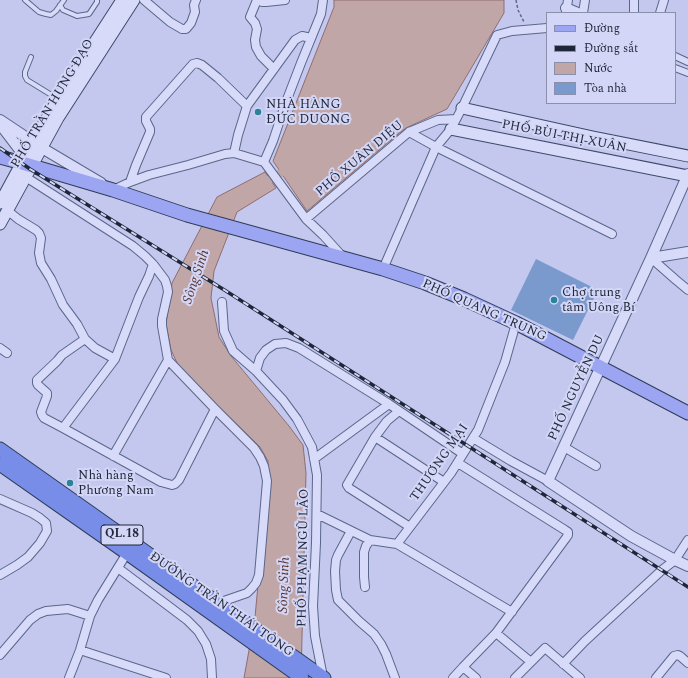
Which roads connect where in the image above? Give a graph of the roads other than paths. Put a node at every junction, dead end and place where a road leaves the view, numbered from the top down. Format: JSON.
{"nodes":[{"id":1,"x":25,"y":0,"type":"edge"},
{"id":2,"x":64,"y":0,"type":"edge"},
{"id":3,"x":97,"y":0,"type":"edge"},
{"id":4,"x":122,"y":0,"type":"edge"},
{"id":5,"x":134,"y":0,"type":"edge"},
{"id":6,"x":144,"y":0,"type":"edge"},
{"id":7,"x":196,"y":0,"type":"edge"},
{"id":8,"x":258,"y":0,"type":"edge"},
{"id":9,"x":285,"y":0,"type":"edge"},
{"id":10,"x":323,"y":0,"type":"edge"},
{"id":11,"x":585,"y":0,"type":"edge"},
{"id":12,"x":634,"y":0,"type":"edge"},
{"id":13,"x":664,"y":0,"type":"edge"},
{"id":14,"x":60,"y":5,"type":"junction"},
{"id":15,"x":567,"y":7,"type":"edge"},
{"id":16,"x":576,"y":12,"type":"edge"},
{"id":17,"x":583,"y":12,"type":"edge"},
{"id":18,"x":634,"y":12,"type":"edge"},
{"id":19,"x":660,"y":12,"type":"edge"},
{"id":20,"x":546,"y":28,"type":"edge"},
{"id":21,"x":311,"y":38,"type":"junction"},
{"id":22,"x":676,"y":56,"type":"edge"},
{"id":23,"x":31,"y":57,"type":"dead end"},
{"id":24,"x":688,"y":62,"type":"edge"},
{"id":25,"x":676,"y":68,"type":"edge"},
{"id":26,"x":274,"y":69,"type":"junction"},
{"id":27,"x":688,"y":74,"type":"edge"},
{"id":28,"x":58,"y":99,"type":"junction"},
{"id":29,"x":247,"y":106,"type":"junction"},
{"id":30,"x":462,"y":108,"type":"junction"},
{"id":31,"x":0,"y":120,"type":"edge"},
{"id":32,"x":438,"y":120,"type":"joint"},
{"id":33,"x":0,"y":124,"type":"edge"},
{"id":34,"x":453,"y":124,"type":"junction"},
{"id":35,"x":409,"y":132,"type":"junction"},
{"id":36,"x":37,"y":145,"type":"junction"},
{"id":37,"x":436,"y":147,"type":"junction"},
{"id":38,"x":234,"y":153,"type":"junction"},
{"id":39,"x":688,"y":156,"type":"edge"},
{"id":40,"x":0,"y":157,"type":"edge"},
{"id":41,"x":264,"y":162,"type":"junction"},
{"id":42,"x":25,"y":167,"type":"junction"},
{"id":43,"x":688,"y":175,"type":"edge"},
{"id":44,"x":130,"y":182,"type":"junction"},
{"id":45,"x":112,"y":190,"type":"junction"},
{"id":46,"x":4,"y":207,"type":"edge"},
{"id":47,"x":306,"y":219,"type":"junction"},
{"id":48,"x":0,"y":224,"type":"edge"},
{"id":49,"x":612,"y":234,"type":"dead end"},
{"id":50,"x":688,"y":252,"type":"edge"},
{"id":51,"x":651,"y":258,"type":"junction"},
{"id":52,"x":346,"y":259,"type":"junction"},
{"id":53,"x":153,"y":264,"type":"junction"},
{"id":54,"x":383,"y":269,"type":"junction"},
{"id":55,"x":688,"y":290,"type":"edge"},
{"id":56,"x":222,"y":302,"type":"dead end"},
{"id":57,"x":516,"y":323,"type":"junction"},
{"id":58,"x":85,"y":339,"type":"junction"},
{"id":59,"x":115,"y":359,"type":"junction"},
{"id":60,"x":168,"y":360,"type":"junction"},
{"id":61,"x":601,"y":367,"type":"junction"},
{"id":62,"x":256,"y":371,"type":"junction"},
{"id":63,"x":389,"y":404,"type":"junction"},
{"id":64,"x":215,"y":409,"type":"junction"},
{"id":65,"x":399,"y":410,"type":"junction"},
{"id":66,"x":688,"y":413,"type":"edge"},
{"id":67,"x":63,"y":428,"type":"junction"},
{"id":68,"x":375,"y":437,"type":"junction"},
{"id":69,"x":473,"y":438,"type":"junction"},
{"id":70,"x":564,"y":447,"type":"junction"},
{"id":71,"x":0,"y":449,"type":"edge"},
{"id":72,"x":463,"y":454,"type":"junction"},
{"id":73,"x":113,"y":456,"type":"junction"},
{"id":74,"x":314,"y":459,"type":"junction"},
{"id":75,"x":458,"y":463,"type":"junction"},
{"id":76,"x":0,"y":464,"type":"edge"},
{"id":77,"x":596,"y":466,"type":"dead end"},
{"id":78,"x":444,"y":482,"type":"junction"},
{"id":79,"x":548,"y":482,"type":"junction"},
{"id":80,"x":0,"y":499,"type":"edge"},
{"id":81,"x":316,"y":514,"type":"junction"},
{"id":82,"x":410,"y":527,"type":"junction"},
{"id":83,"x":351,"y":531,"type":"junction"},
{"id":84,"x":370,"y":540,"type":"junction"},
{"id":85,"x":688,"y":540,"type":"edge"},
{"id":86,"x":397,"y":544,"type":"junction"},
{"id":87,"x":127,"y":553,"type":"junction"},
{"id":88,"x":675,"y":560,"type":"junction"},
{"id":89,"x":688,"y":566,"type":"edge"},
{"id":90,"x":118,"y":568,"type":"junction"},
{"id":91,"x":0,"y":575,"type":"edge"},
{"id":92,"x":365,"y":587,"type":"dead end"},
{"id":93,"x":218,"y":603,"type":"junction"},
{"id":94,"x":512,"y":612,"type":"junction"},
{"id":95,"x":90,"y":616,"type":"junction"},
{"id":96,"x":240,"y":626,"type":"junction"},
{"id":97,"x":496,"y":633,"type":"junction"},
{"id":98,"x":80,"y":650,"type":"junction"},
{"id":99,"x":0,"y":655,"type":"edge"},
{"id":100,"x":531,"y":662,"type":"junction"},
{"id":101,"x":688,"y":663,"type":"edge"},
{"id":102,"x":563,"y":664,"type":"junction"},
{"id":103,"x":463,"y":667,"type":"junction"},
{"id":104,"x":139,"y":669,"type":"junction"},
{"id":105,"x":322,"y":676,"type":"edge"},
{"id":106,"x":659,"y":677,"type":"edge"},
{"id":107,"x":69,"y":678,"type":"edge"},
{"id":108,"x":136,"y":678,"type":"edge"},
{"id":109,"x":166,"y":678,"type":"edge"},
{"id":110,"x":212,"y":678,"type":"edge"},
{"id":111,"x":302,"y":678,"type":"edge"},
{"id":112,"x":395,"y":678,"type":"edge"},
{"id":113,"x":453,"y":678,"type":"edge"},
{"id":114,"x":476,"y":678,"type":"edge"},
{"id":115,"x":515,"y":678,"type":"edge"},
{"id":116,"x":580,"y":678,"type":"edge"}],
"edges":[{"from":1,"to":14,"type":"lane"},
{"from":2,"to":14,"type":"lane"},
{"from":3,"to":14,"type":"lane"},
{"from":4,"to":28,"type":"main road","name":"PHỐ TRẦN HƯNG ĐẠO"},
{"from":5,"to":36,"type":"main road","name":"PHỐ TRẦN HƯNG ĐẠO"},
{"from":6,"to":7,"type":"street"},
{"from":8,"to":9,"type":"street"},
{"from":8,"to":26,"type":"street"},
{"from":10,"to":21,"type":"street"},
{"from":11,"to":17,"type":"street"},
{"from":12,"to":18,"type":"street"},
{"from":13,"to":19,"type":"street"},
{"from":15,"to":16,"type":"street"},
{"from":20,"to":30,"type":"street"},
{"from":21,"to":26,"type":"street"},
{"from":21,"to":41,"type":"street"},
{"from":22,"to":24,"type":"street"},
{"from":23,"to":28,"type":"lane"},
{"from":25,"to":27,"type":"street"},
{"from":26,"to":29,"type":"street"},
{"from":28,"to":36,"type":"main road","name":"PHỐ TRẦN HƯNG ĐẠO"},
{"from":29,"to":38,"type":"street"},
{"from":29,"to":44,"type":"street"},
{"from":30,"to":34,"type":"street"},
{"from":30,"to":39,"type":"main road"},
{"from":31,"to":36,"type":"street"},
{"from":32,"to":34,"type":"street","name":"PHỐ BÙI THỊ XUÂN"},
{"from":32,"to":35,"type":"street","name":"PHỐ XUÂN DIỆU"},
{"from":33,"to":42,"type":"street"},
{"from":34,"to":37,"type":"street"},
{"from":34,"to":43,"type":"main road","name":"PHỐ BÙI THỊ XUÂN"},
{"from":35,"to":37,"type":"street"},
{"from":35,"to":47,"type":"street","name":"PHỐ XUÂN DIỆU"},
{"from":36,"to":42,"type":"main road","name":"PHỐ TRẦN HƯNG ĐẠO"},
{"from":36,"to":45,"type":"street"},
{"from":37,"to":49,"type":"street"},
{"from":37,"to":54,"type":"street"},
{"from":38,"to":41,"type":"street"},
{"from":38,"to":44,"type":"street"},
{"from":40,"to":42,"type":"main road","name":"PHỐ QUANG TRUNG"},
{"from":41,"to":47,"type":"street"},
{"from":42,"to":45,"type":"main road","name":"PHỐ QUANG TRUNG"},
{"from":42,"to":46,"type":"main road","name":"PHỐ TRẦN HƯNG ĐẠO"},
{"from":42,"to":53,"type":"street"},
{"from":43,"to":51,"type":"street","name":"PHỐ NGUYỄN DU"},
{"from":44,"to":45,"type":"street"},
{"from":45,"to":52,"type":"main road","name":"PHỐ QUANG TRUNG"},
{"from":46,"to":48,"type":"main road","name":"PHỐ TRẦN HƯNG ĐẠO"},
{"from":46,"to":58,"type":"street"},
{"from":47,"to":52,"type":"street"},
{"from":50,"to":51,"type":"street"},
{"from":51,"to":55,"type":"street"},
{"from":51,"to":61,"type":"street","name":"PHỐ NGUYỄN DU"},
{"from":52,"to":54,"type":"main road","name":"PHỐ QUANG TRUNG"},
{"from":53,"to":59,"type":"street"},
{"from":53,"to":60,"type":"street"},
{"from":54,"to":57,"type":"main road","name":"PHỐ QUANG TRUNG"},
{"from":56,"to":62,"type":"street","name":"PHỐ PHẠM NGŨ LÃO"},
{"from":57,"to":61,"type":"main road","name":"PHỐ QUANG TRUNG"},
{"from":57,"to":69,"type":"street","name":"THƯƠNG MẠI"},
{"from":58,"to":59,"type":"street"},
{"from":58,"to":67,"type":"street"},
{"from":59,"to":67,"type":"street"},
{"from":60,"to":64,"type":"street"},
{"from":60,"to":73,"type":"street"},
{"from":61,"to":66,"type":"main road","name":"PHỐ QUANG TRUNG"},
{"from":61,"to":70,"type":"street","name":"PHỐ NGUYỄN DU"},
{"from":62,"to":63,"type":"street"},
{"from":62,"to":74,"type":"street","name":"PHỐ PHẠM NGŨ LÃO"},
{"from":63,"to":65,"type":"street"},
{"from":63,"to":74,"type":"street"},
{"from":64,"to":73,"type":"street"},
{"from":64,"to":93,"type":"street"},
{"from":65,"to":68,"type":"street"},
{"from":65,"to":72,"type":"street"},
{"from":67,"to":73,"type":"street"},
{"from":68,"to":78,"type":"street"},
{"from":68,"to":82,"type":"street"},
{"from":69,"to":72,"type":"street","name":"THƯƠNG MẠI"},
{"from":69,"to":79,"type":"street"},
{"from":70,"to":77,"type":"street"},
{"from":70,"to":79,"type":"street","name":"PHỐ NGUYỄN DU"},
{"from":71,"to":93,"type":"highway","name":"ĐƯỜNG TRẦN THÁI TÔNG","number":"QL.18"},
{"from":72,"to":75,"type":"street","name":"THƯƠNG MẠI"},
{"from":74,"to":81,"type":"street","name":"PHỐ PHẠM NGŨ LÃO"},
{"from":75,"to":78,"type":"street","name":"THƯƠNG MẠI"},
{"from":75,"to":94,"type":"street"},
{"from":76,"to":87,"type":"highway","name":"ĐƯỜNG TRẦN THÁI TÔNG","number":"QL.18"},
{"from":78,"to":82,"type":"street","name":"THƯƠNG MẠI"},
{"from":79,"to":88,"type":"street"},
{"from":80,"to":91,"type":"street"},
{"from":81,"to":83,"type":"street"},
{"from":81,"to":105,"type":"street","name":"PHỐ PHẠM NGŨ LÃO"},
{"from":82,"to":86,"type":"street","name":"THƯƠNG MẠI"},
{"from":83,"to":84,"type":"street"},
{"from":83,"to":112,"type":"street"},
{"from":84,"to":86,"type":"street"},
{"from":84,"to":92,"type":"street"},
{"from":85,"to":88,"type":"street"},
{"from":86,"to":94,"type":"street"},
{"from":87,"to":90,"type":"street"},
{"from":87,"to":96,"type":"highway","name":"ĐƯỜNG TRẦN THÁI TÔNG","number":"QL.18"},
{"from":88,"to":89,"type":"street"},
{"from":88,"to":102,"type":"street"},
{"from":90,"to":95,"type":"street"},
{"from":90,"to":110,"type":"street"},
{"from":93,"to":96,"type":"highway","name":"ĐƯỜNG TRẦN THÁI TÔNG","number":"QL.18"},
{"from":94,"to":97,"type":"street"},
{"from":95,"to":98,"type":"street"},
{"from":95,"to":99,"type":"street"},
{"from":96,"to":105,"type":"highway","name":"ĐƯỜNG TRẦN THÁI TÔNG","number":"QL.18"},
{"from":96,"to":111,"type":"highway","name":"ĐƯỜNG TRẦN THÁI TÔNG"},
{"from":97,"to":100,"type":"street"},
{"from":97,"to":103,"type":"street"},
{"from":98,"to":104,"type":"street"},
{"from":98,"to":107,"type":"street"},
{"from":100,"to":102,"type":"street"},
{"from":100,"to":115,"type":"street"},
{"from":101,"to":106,"type":"street"},
{"from":102,"to":116,"type":"street"},
{"from":103,"to":113,"type":"street"},
{"from":103,"to":114,"type":"street"},
{"from":104,"to":108,"type":"street"},
{"from":104,"to":109,"type":"street"}]}
